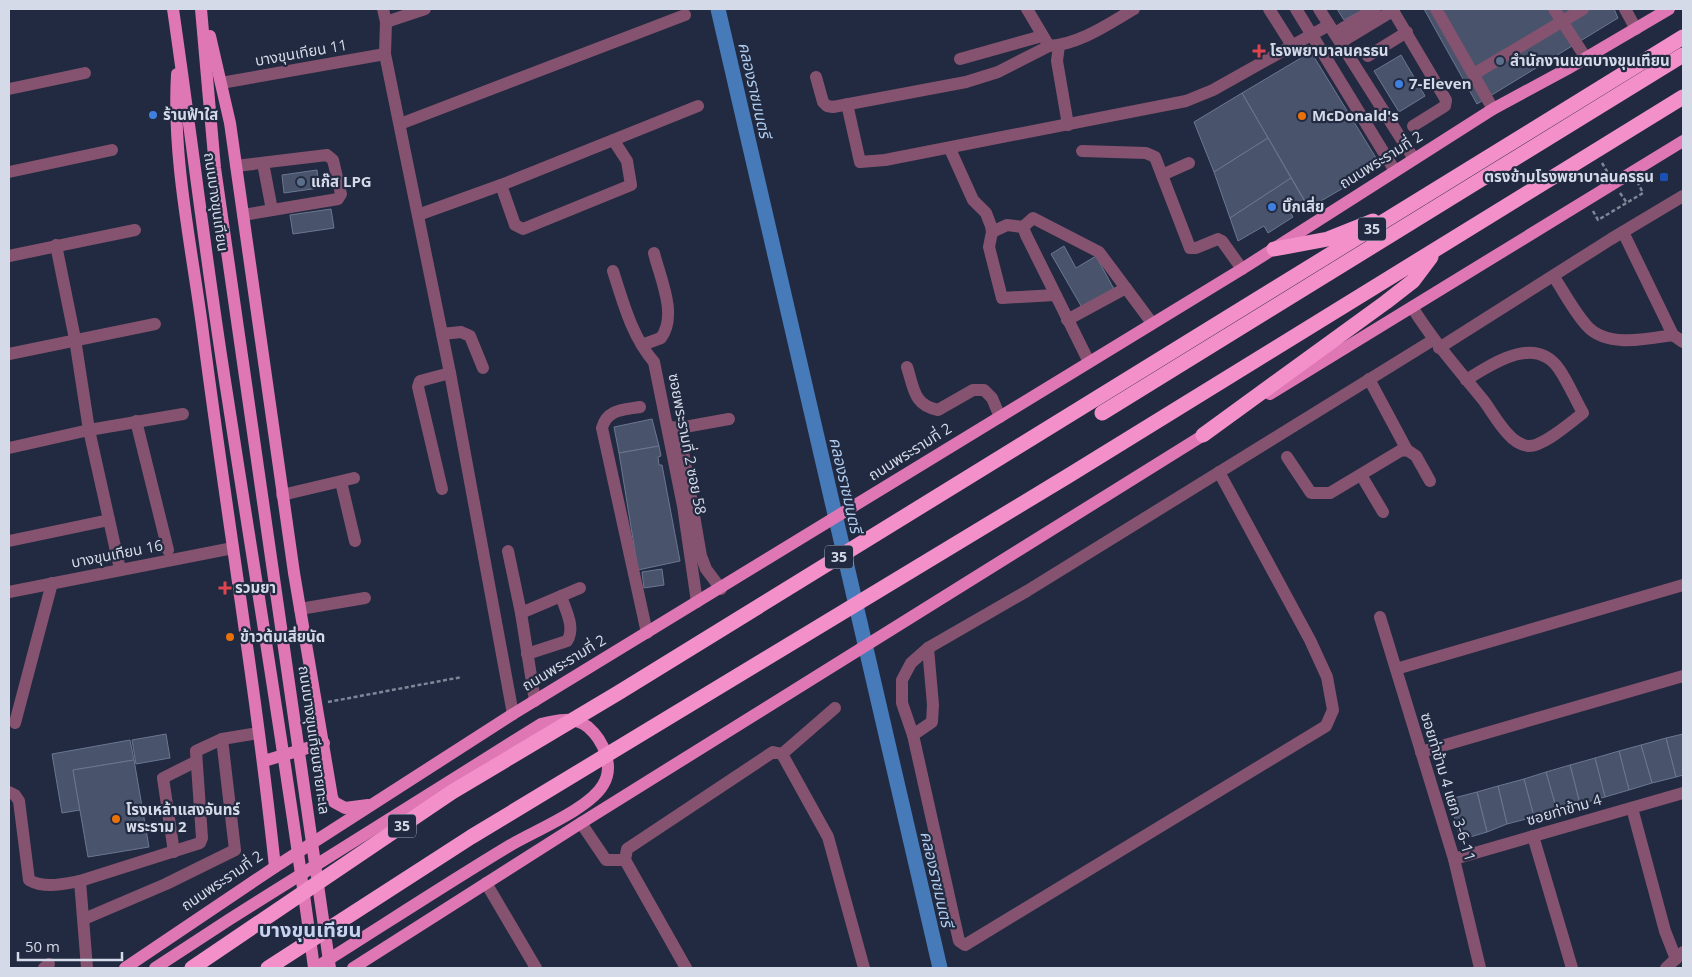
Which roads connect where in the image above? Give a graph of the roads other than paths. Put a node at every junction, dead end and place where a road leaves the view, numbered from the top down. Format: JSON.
{"nodes":[{"id":1,"x":173,"y":9,"type":"edge"},
{"id":2,"x":203,"y":9,"type":"edge"},
{"id":3,"x":383,"y":9,"type":"edge"},
{"id":4,"x":425,"y":9,"type":"edge"},
{"id":5,"x":1027,"y":9,"type":"edge"},
{"id":6,"x":1134,"y":9,"type":"edge"},
{"id":7,"x":1269,"y":9,"type":"edge"},
{"id":8,"x":1296,"y":9,"type":"edge"},
{"id":9,"x":1319,"y":9,"type":"edge"},
{"id":10,"x":1375,"y":9,"type":"edge"},
{"id":11,"x":1393,"y":9,"type":"edge"},
{"id":12,"x":1436,"y":9,"type":"edge"},
{"id":13,"x":1554,"y":9,"type":"edge"},
{"id":14,"x":1583,"y":9,"type":"edge"},
{"id":15,"x":1625,"y":9,"type":"edge"},
{"id":16,"x":1669,"y":9,"type":"edge"},
{"id":17,"x":1651,"y":13,"type":"edge"},
{"id":18,"x":685,"y":15,"type":"dead end"},
{"id":19,"x":386,"y":22,"type":"junction"},
{"id":20,"x":1562,"y":22,"type":"junction"},
{"id":21,"x":1636,"y":29,"type":"junction"},
{"id":22,"x":1407,"y":32,"type":"junction"},
{"id":23,"x":1335,"y":33,"type":"junction"},
{"id":24,"x":1313,"y":36,"type":"junction"},
{"id":25,"x":1683,"y":37,"type":"edge"},
{"id":26,"x":1050,"y":42,"type":"junction"},
{"id":27,"x":1293,"y":47,"type":"junction"},
{"id":28,"x":179,"y":50,"type":"junction"},
{"id":29,"x":385,"y":54,"type":"junction"},
{"id":30,"x":1683,"y":54,"type":"edge"},
{"id":31,"x":1368,"y":56,"type":"dead end"},
{"id":32,"x":1586,"y":58,"type":"junction"},
{"id":33,"x":960,"y":59,"type":"dead end"},
{"id":34,"x":85,"y":73,"type":"dead end"},
{"id":35,"x":1474,"y":74,"type":"junction"},
{"id":36,"x":816,"y":77,"type":"dead end"},
{"id":37,"x":222,"y":83,"type":"junction"},
{"id":38,"x":1683,"y":88,"type":"edge"},
{"id":39,"x":9,"y":89,"type":"edge"},
{"id":40,"x":1683,"y":96,"type":"edge"},
{"id":41,"x":847,"y":104,"type":"junction"},
{"id":42,"x":698,"y":106,"type":"dead end"},
{"id":43,"x":1493,"y":109,"type":"junction"},
{"id":44,"x":400,"y":124,"type":"junction"},
{"id":45,"x":1068,"y":125,"type":"junction"},
{"id":46,"x":1412,"y":126,"type":"dead end"},
{"id":47,"x":614,"y":141,"type":"junction"},
{"id":48,"x":1683,"y":141,"type":"edge"},
{"id":49,"x":950,"y":149,"type":"junction"},
{"id":50,"x":112,"y":150,"type":"dead end"},
{"id":51,"x":1082,"y":151,"type":"dead end"},
{"id":52,"x":1414,"y":159,"type":"junction"},
{"id":53,"x":263,"y":163,"type":"junction"},
{"id":54,"x":1189,"y":163,"type":"dead end"},
{"id":55,"x":236,"y":166,"type":"junction"},
{"id":56,"x":1395,"y":171,"type":"junction"},
{"id":57,"x":9,"y":172,"type":"edge"},
{"id":58,"x":1162,"y":175,"type":"junction"},
{"id":59,"x":501,"y":185,"type":"junction"},
{"id":60,"x":1683,"y":196,"type":"edge"},
{"id":61,"x":272,"y":210,"type":"junction"},
{"id":62,"x":1403,"y":210,"type":"junction"},
{"id":63,"x":243,"y":215,"type":"junction"},
{"id":64,"x":418,"y":215,"type":"junction"},
{"id":65,"x":1023,"y":227,"type":"junction"},
{"id":66,"x":135,"y":230,"type":"dead end"},
{"id":67,"x":992,"y":232,"type":"junction"},
{"id":68,"x":1623,"y":232,"type":"junction"},
{"id":69,"x":56,"y":245,"type":"junction"},
{"id":70,"x":1438,"y":248,"type":"junction"},
{"id":71,"x":1274,"y":249,"type":"junction"},
{"id":72,"x":654,"y":253,"type":"dead end"},
{"id":73,"x":9,"y":256,"type":"edge"},
{"id":74,"x":1242,"y":269,"type":"junction"},
{"id":75,"x":613,"y":271,"type":"dead end"},
{"id":76,"x":1554,"y":277,"type":"junction"},
{"id":77,"x":1126,"y":288,"type":"junction"},
{"id":78,"x":1054,"y":295,"type":"junction"},
{"id":79,"x":1412,"y":307,"type":"junction"},
{"id":80,"x":1067,"y":320,"type":"junction"},
{"id":81,"x":1152,"y":323,"type":"junction"},
{"id":82,"x":154,"y":324,"type":"dead end"},
{"id":83,"x":442,"y":334,"type":"junction"},
{"id":84,"x":1678,"y":338,"type":"edge"},
{"id":85,"x":75,"y":339,"type":"junction"},
{"id":86,"x":1436,"y":344,"type":"junction"},
{"id":87,"x":642,"y":345,"type":"junction"},
{"id":88,"x":9,"y":354,"type":"edge"},
{"id":89,"x":1089,"y":362,"type":"junction"},
{"id":90,"x":907,"y":367,"type":"dead end"},
{"id":91,"x":483,"y":368,"type":"dead end"},
{"id":92,"x":450,"y":373,"type":"junction"},
{"id":93,"x":1369,"y":379,"type":"junction"},
{"id":94,"x":1466,"y":380,"type":"junction"},
{"id":95,"x":246,"y":397,"type":"joint"},
{"id":96,"x":228,"y":399,"type":"joint"},
{"id":97,"x":640,"y":407,"type":"dead end"},
{"id":98,"x":1102,"y":413,"type":"dead end"},
{"id":99,"x":183,"y":414,"type":"dead end"},
{"id":100,"x":1000,"y":417,"type":"junction"},
{"id":101,"x":729,"y":419,"type":"dead end"},
{"id":102,"x":136,"y":421,"type":"junction"},
{"id":103,"x":674,"y":427,"type":"junction"},
{"id":104,"x":89,"y":430,"type":"junction"},
{"id":105,"x":1202,"y":435,"type":"junction"},
{"id":106,"x":1116,"y":438,"type":"dead end"},
{"id":107,"x":9,"y":448,"type":"edge"},
{"id":108,"x":1407,"y":450,"type":"junction"},
{"id":109,"x":1287,"y":457,"type":"dead end"},
{"id":110,"x":1219,"y":472,"type":"junction"},
{"id":111,"x":1361,"y":475,"type":"junction"},
{"id":112,"x":354,"y":478,"type":"dead end"},
{"id":113,"x":1430,"y":481,"type":"dead end"},
{"id":114,"x":341,"y":482,"type":"junction"},
{"id":115,"x":442,"y":489,"type":"dead end"},
{"id":116,"x":282,"y":495,"type":"junction"},
{"id":117,"x":1382,"y":512,"type":"dead end"},
{"id":118,"x":109,"y":520,"type":"junction"},
{"id":119,"x":9,"y":541,"type":"edge"},
{"id":120,"x":355,"y":541,"type":"dead end"},
{"id":121,"x":233,"y":548,"type":"junction"},
{"id":122,"x":168,"y":550,"type":"dead end"},
{"id":123,"x":508,"y":551,"type":"dead end"},
{"id":124,"x":120,"y":569,"type":"junction"},
{"id":125,"x":52,"y":583,"type":"junction"},
{"id":126,"x":1683,"y":585,"type":"edge"},
{"id":127,"x":580,"y":588,"type":"dead end"},
{"id":128,"x":720,"y":589,"type":"junction"},
{"id":129,"x":9,"y":592,"type":"edge"},
{"id":130,"x":561,"y":596,"type":"junction"},
{"id":131,"x":365,"y":598,"type":"dead end"},
{"id":132,"x":697,"y":602,"type":"junction"},
{"id":133,"x":300,"y":609,"type":"junction"},
{"id":134,"x":522,"y":613,"type":"junction"},
{"id":135,"x":1380,"y":617,"type":"dead end"},
{"id":136,"x":647,"y":633,"type":"junction"},
{"id":137,"x":928,"y":648,"type":"junction"},
{"id":138,"x":527,"y":654,"type":"junction"},
{"id":139,"x":1396,"y":669,"type":"junction"},
{"id":140,"x":1683,"y":676,"type":"edge"},
{"id":141,"x":535,"y":701,"type":"junction"},
{"id":142,"x":835,"y":708,"type":"dead end"},
{"id":143,"x":513,"y":714,"type":"junction"},
{"id":144,"x":15,"y":723,"type":"dead end"},
{"id":145,"x":258,"y":733,"type":"junction"},
{"id":146,"x":913,"y":734,"type":"junction"},
{"id":147,"x":222,"y":739,"type":"junction"},
{"id":148,"x":324,"y":743,"type":"junction"},
{"id":149,"x":1421,"y":752,"type":"junction"},
{"id":150,"x":782,"y":754,"type":"junction"},
{"id":151,"x":264,"y":761,"type":"junction"},
{"id":152,"x":195,"y":762,"type":"junction"},
{"id":153,"x":9,"y":792,"type":"edge"},
{"id":154,"x":1683,"y":793,"type":"edge"},
{"id":155,"x":371,"y":804,"type":"junction"},
{"id":156,"x":1632,"y":808,"type":"junction"},
{"id":157,"x":582,"y":823,"type":"junction"},
{"id":158,"x":1533,"y":836,"type":"junction"},
{"id":159,"x":174,"y":852,"type":"junction"},
{"id":160,"x":1454,"y":859,"type":"junction"},
{"id":161,"x":625,"y":860,"type":"junction"},
{"id":162,"x":274,"y":867,"type":"junction"},
{"id":163,"x":80,"y":881,"type":"junction"},
{"id":164,"x":486,"y":883,"type":"junction"},
{"id":165,"x":84,"y":919,"type":"junction"},
{"id":166,"x":1680,"y":956,"type":"edge"},
{"id":167,"x":87,"y":968,"type":"edge"},
{"id":168,"x":125,"y":968,"type":"edge"},
{"id":169,"x":155,"y":968,"type":"edge"},
{"id":170,"x":192,"y":968,"type":"edge"},
{"id":171,"x":268,"y":968,"type":"edge"},
{"id":172,"x":314,"y":968,"type":"edge"},
{"id":173,"x":330,"y":968,"type":"edge"},
{"id":174,"x":353,"y":968,"type":"edge"},
{"id":175,"x":536,"y":968,"type":"edge"},
{"id":176,"x":686,"y":968,"type":"edge"},
{"id":177,"x":864,"y":968,"type":"edge"},
{"id":178,"x":1480,"y":968,"type":"edge"},
{"id":179,"x":1572,"y":968,"type":"edge"},
{"id":180,"x":1666,"y":968,"type":"edge"}],
"edges":[{"from":1,"to":28,"type":"main road","name":"ถนนบางขุนเทียน"},
{"from":2,"to":37,"type":"main road"},
{"from":2,"to":95,"type":"main road","name":"ถนนบางขุนเทียน"},
{"from":3,"to":19,"type":"street"},
{"from":4,"to":19,"type":"street"},
{"from":5,"to":26,"type":"street"},
{"from":6,"to":26,"type":"street"},
{"from":7,"to":27,"type":"street"},
{"from":8,"to":24,"type":"street"},
{"from":9,"to":23,"type":"street"},
{"from":10,"to":23,"type":"street"},
{"from":11,"to":22,"type":"street"},
{"from":11,"to":23,"type":"street"},
{"from":12,"to":35,"type":"street"},
{"from":13,"to":20,"type":"street"},
{"from":14,"to":20,"type":"street"},
{"from":15,"to":21,"type":"street"},
{"from":16,"to":17,"type":"main road","name":"ถนนพระรามที่ 2","number":"35"},
{"from":17,"to":21,"type":"main road","name":"ถนนพระรามที่ 2","number":"35"},
{"from":18,"to":44,"type":"street"},
{"from":19,"to":29,"type":"street"},
{"from":20,"to":32,"type":"street"},
{"from":20,"to":35,"type":"street"},
{"from":21,"to":32,"type":"main road","name":"ถนนพระรามที่ 2","number":"35"},
{"from":22,"to":31,"type":"street"},
{"from":22,"to":46,"type":"street"},
{"from":23,"to":24,"type":"street"},
{"from":23,"to":52,"type":"street"},
{"from":24,"to":27,"type":"street"},
{"from":24,"to":56,"type":"street"},
{"from":25,"to":62,"type":"highway","number":"35"},
{"from":26,"to":33,"type":"street"},
{"from":26,"to":41,"type":"street"},
{"from":26,"to":45,"type":"street"},
{"from":27,"to":45,"type":"street"},
{"from":28,"to":96,"type":"main road","name":"ถนนบางขุนเทียน"},
{"from":28,"to":121,"type":"main road"},
{"from":29,"to":37,"type":"street","name":"บางขุนเทียน 11"},
{"from":29,"to":44,"type":"street"},
{"from":30,"to":98,"type":"highway"},
{"from":32,"to":43,"type":"main road","name":"ถนนพระรามที่ 2","number":"35"},
{"from":34,"to":39,"type":"street"},
{"from":35,"to":43,"type":"street"},
{"from":36,"to":41,"type":"street"},
{"from":37,"to":55,"type":"main road"},
{"from":38,"to":106,"type":"highway"},
{"from":40,"to":70,"type":"highway"},
{"from":41,"to":49,"type":"street"},
{"from":42,"to":47,"type":"street"},
{"from":43,"to":52,"type":"main road","name":"ถนนพระรามที่ 2","number":"35"},
{"from":44,"to":64,"type":"street"},
{"from":45,"to":49,"type":"street"},
{"from":47,"to":59,"type":"street"},
{"from":47,"to":59,"type":"street"},
{"from":48,"to":79,"type":"main road"},
{"from":49,"to":67,"type":"street"},
{"from":50,"to":57,"type":"street"},
{"from":51,"to":58,"type":"street"},
{"from":52,"to":56,"type":"main road","name":"ถนนพระรามที่ 2","number":"35"},
{"from":53,"to":55,"type":"street"},
{"from":53,"to":61,"type":"street"},
{"from":53,"to":61,"type":"street"},
{"from":54,"to":58,"type":"street"},
{"from":55,"to":63,"type":"main road"},
{"from":56,"to":71,"type":"main road","name":"ถนนพระรามที่ 2","number":"35"},
{"from":58,"to":74,"type":"street"},
{"from":59,"to":64,"type":"street"},
{"from":60,"to":68,"type":"street"},
{"from":61,"to":63,"type":"street"},
{"from":62,"to":71,"type":"highway"},
{"from":62,"to":170,"type":"highway","number":"35"},
{"from":63,"to":116,"type":"main road"},
{"from":64,"to":83,"type":"street"},
{"from":65,"to":67,"type":"street"},
{"from":65,"to":77,"type":"street"},
{"from":65,"to":78,"type":"street"},
{"from":66,"to":69,"type":"street"},
{"from":67,"to":78,"type":"street"},
{"from":68,"to":76,"type":"street"},
{"from":68,"to":84,"type":"street"},
{"from":69,"to":73,"type":"street"},
{"from":69,"to":85,"type":"street"},
{"from":70,"to":105,"type":"highway"},
{"from":70,"to":171,"type":"highway"},
{"from":71,"to":74,"type":"main road","name":"ถนนพระรามที่ 2","number":"35"},
{"from":72,"to":87,"type":"street"},
{"from":74,"to":81,"type":"main road","name":"ถนนพระรามที่ 2","number":"35"},
{"from":75,"to":87,"type":"street","name":"ซอยพระรามที่ 2 ซอย 58"},
{"from":76,"to":84,"type":"street"},
{"from":76,"to":86,"type":"street"},
{"from":77,"to":80,"type":"street"},
{"from":77,"to":81,"type":"street"},
{"from":78,"to":80,"type":"street"},
{"from":79,"to":86,"type":"street"},
{"from":79,"to":105,"type":"main road"},
{"from":80,"to":89,"type":"street"},
{"from":81,"to":89,"type":"main road","name":"ถนนพระรามที่ 2","number":"35"},
{"from":82,"to":85,"type":"street"},
{"from":83,"to":91,"type":"street"},
{"from":83,"to":92,"type":"street"},
{"from":85,"to":88,"type":"street"},
{"from":85,"to":104,"type":"street"},
{"from":86,"to":93,"type":"street"},
{"from":86,"to":94,"type":"street"},
{"from":87,"to":103,"type":"street","name":"ซอยพระรามที่ 2 ซอย 58"},
{"from":89,"to":100,"type":"main road","name":"ถนนพระรามที่ 2","number":"35"},
{"from":90,"to":100,"type":"street"},
{"from":92,"to":115,"type":"street"},
{"from":92,"to":143,"type":"street"},
{"from":93,"to":108,"type":"street"},
{"from":93,"to":110,"type":"street"},
{"from":94,"to":94,"type":"street"},
{"from":95,"to":173,"type":"main road","name":"ถนนบางขุนเทียนชายทะเล"},
{"from":96,"to":172,"type":"main road","name":"ถนนบางขุนเทียนชายทะเล"},
{"from":97,"to":136,"type":"street"},
{"from":99,"to":102,"type":"street"},
{"from":100,"to":128,"type":"main road","name":"ถนนพระรามที่ 2","number":"35"},
{"from":101,"to":103,"type":"street"},
{"from":102,"to":104,"type":"street"},
{"from":102,"to":122,"type":"street"},
{"from":103,"to":128,"type":"street"},
{"from":103,"to":132,"type":"street","name":"ซอยพระรามที่ 2 ซอย 58"},
{"from":104,"to":107,"type":"street"},
{"from":104,"to":118,"type":"street"},
{"from":105,"to":157,"type":"main road"},
{"from":108,"to":111,"type":"street"},
{"from":108,"to":113,"type":"street"},
{"from":109,"to":111,"type":"street"},
{"from":110,"to":137,"type":"street"},
{"from":110,"to":146,"type":"street"},
{"from":111,"to":117,"type":"street"},
{"from":112,"to":114,"type":"street"},
{"from":114,"to":116,"type":"street"},
{"from":114,"to":120,"type":"street"},
{"from":116,"to":133,"type":"main road"},
{"from":118,"to":119,"type":"street"},
{"from":118,"to":124,"type":"street"},
{"from":121,"to":124,"type":"street","name":"บางขุนเทียน 16"},
{"from":121,"to":145,"type":"main road"},
{"from":123,"to":134,"type":"street"},
{"from":124,"to":125,"type":"street","name":"บางขุนเทียน 16"},
{"from":125,"to":129,"type":"street","name":"บางขุนเทียน 16"},
{"from":125,"to":144,"type":"street"},
{"from":126,"to":139,"type":"street"},
{"from":127,"to":130,"type":"street"},
{"from":128,"to":132,"type":"main road","name":"ถนนพระรามที่ 2","number":"35"},
{"from":130,"to":134,"type":"street"},
{"from":130,"to":138,"type":"street"},
{"from":131,"to":133,"type":"street"},
{"from":132,"to":136,"type":"main road","name":"ถนนพระรามที่ 2","number":"35"},
{"from":133,"to":148,"type":"main road"},
{"from":134,"to":138,"type":"street"},
{"from":135,"to":139,"type":"street","name":"ซอยท่าข้าม 4 แยก 3-6-11"},
{"from":136,"to":141,"type":"main road","name":"ถนนพระรามที่ 2","number":"35"},
{"from":137,"to":146,"type":"street"},
{"from":137,"to":146,"type":"street"},
{"from":138,"to":141,"type":"street"},
{"from":139,"to":149,"type":"street","name":"ซอยท่าข้าม 4 แยก 3-6-11"},
{"from":140,"to":149,"type":"street"},
{"from":141,"to":143,"type":"main road","name":"ถนนพระรามที่ 2","number":"35"},
{"from":142,"to":150,"type":"street"},
{"from":143,"to":155,"type":"main road","name":"ถนนพระรามที่ 2","number":"35"},
{"from":145,"to":147,"type":"street"},
{"from":145,"to":151,"type":"main road"},
{"from":147,"to":152,"type":"street"},
{"from":147,"to":165,"type":"street"},
{"from":148,"to":151,"type":"main road"},
{"from":148,"to":155,"type":"main road"},
{"from":149,"to":160,"type":"street","name":"ซอยท่าข้าม 4 แยก 3-6-11"},
{"from":150,"to":161,"type":"street"},
{"from":150,"to":177,"type":"street"},
{"from":151,"to":162,"type":"main road"},
{"from":152,"to":159,"type":"street"},
{"from":152,"to":159,"type":"street"},
{"from":153,"to":163,"type":"street"},
{"from":154,"to":156,"type":"street","name":"ซอยท่าข้าม 4"},
{"from":155,"to":162,"type":"main road","name":"ถนนพระรามที่ 2","number":"35"},
{"from":156,"to":158,"type":"street","name":"ซอยท่าข้าม 4"},
{"from":156,"to":166,"type":"street"},
{"from":157,"to":161,"type":"street"},
{"from":157,"to":164,"type":"main road"},
{"from":158,"to":160,"type":"street","name":"ซอยท่าข้าม 4"},
{"from":158,"to":179,"type":"street"},
{"from":159,"to":163,"type":"street"},
{"from":160,"to":178,"type":"street","name":"ซอยท่าข้าม 4 แยก 3-6-11"},
{"from":161,"to":176,"type":"street"},
{"from":162,"to":168,"type":"main road","name":"ถนนพระรามที่ 2","number":"35"},
{"from":163,"to":165,"type":"street"},
{"from":164,"to":174,"type":"main road"},
{"from":164,"to":175,"type":"street"},
{"from":165,"to":167,"type":"street"},
{"from":166,"to":180,"type":"street"},
{"from":169,"to":172,"type":"main road"}]}
